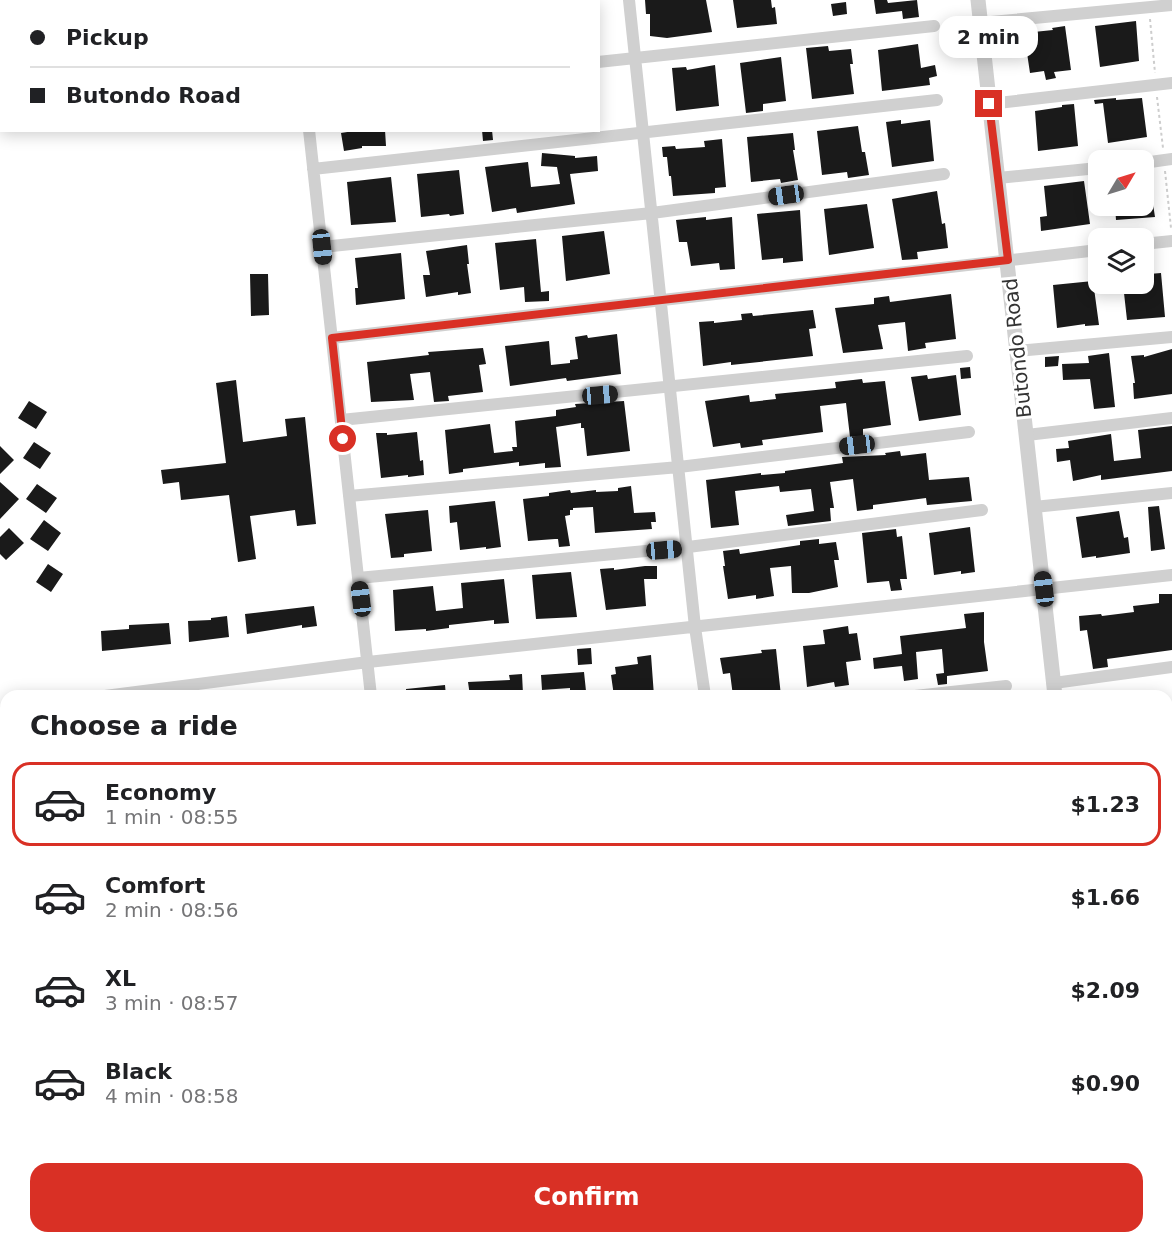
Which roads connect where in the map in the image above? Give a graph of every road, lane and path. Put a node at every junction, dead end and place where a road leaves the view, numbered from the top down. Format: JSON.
{"nodes":[{"id":1,"x":629,"y":0,"type":"edge"},
{"id":2,"x":978,"y":0,"type":"edge"},
{"id":3,"x":1172,"y":5,"type":"edge"},
{"id":4,"x":1149,"y":7,"type":"junction"},
{"id":5,"x":980,"y":23,"type":"junction"},
{"id":6,"x":934,"y":26,"type":"dead end"},
{"id":7,"x":635,"y":58,"type":"junction"},
{"id":8,"x":600,"y":62,"type":"edge"},
{"id":9,"x":1172,"y":83,"type":"edge"},
{"id":10,"x":1156,"y":85,"type":"junction"},
{"id":11,"x":938,"y":100,"type":"dead end"},
{"id":12,"x":989,"y":104,"type":"junction"},
{"id":13,"x":309,"y":132,"type":"edge"},
{"id":14,"x":643,"y":134,"type":"junction"},
{"id":15,"x":1168,"y":160,"type":"edge"},
{"id":16,"x":313,"y":169,"type":"junction"},
{"id":17,"x":1088,"y":169,"type":"edge"},
{"id":18,"x":944,"y":174,"type":"dead end"},
{"id":19,"x":998,"y":178,"type":"junction"},
{"id":20,"x":652,"y":213,"type":"junction"},
{"id":21,"x":1172,"y":239,"type":"edge"},
{"id":22,"x":1154,"y":242,"type":"edge"},
{"id":23,"x":322,"y":247,"type":"junction"},
{"id":24,"x":1088,"y":251,"type":"edge"},
{"id":25,"x":1008,"y":260,"type":"junction"},
{"id":26,"x":659,"y":300,"type":"junction"},
{"id":27,"x":1172,"y":337,"type":"edge"},
{"id":28,"x":332,"y":338,"type":"junction"},
{"id":29,"x":1017,"y":351,"type":"junction"},
{"id":30,"x":967,"y":356,"type":"dead end"},
{"id":31,"x":670,"y":388,"type":"junction"},
{"id":32,"x":1172,"y":418,"type":"edge"},
{"id":33,"x":341,"y":420,"type":"junction"},
{"id":34,"x":969,"y":432,"type":"dead end"},
{"id":35,"x":1027,"y":435,"type":"junction"},
{"id":36,"x":679,"y":467,"type":"junction"},
{"id":37,"x":1172,"y":492,"type":"edge"},
{"id":38,"x":349,"y":496,"type":"junction"},
{"id":39,"x":1034,"y":507,"type":"junction"},
{"id":40,"x":982,"y":510,"type":"dead end"},
{"id":41,"x":687,"y":547,"type":"junction"},
{"id":42,"x":1172,"y":574,"type":"edge"},
{"id":43,"x":358,"y":578,"type":"junction"},
{"id":44,"x":1044,"y":589,"type":"junction"},
{"id":45,"x":694,"y":627,"type":"junction"},
{"id":46,"x":368,"y":662,"type":"junction"},
{"id":47,"x":1172,"y":667,"type":"edge"},
{"id":48,"x":1006,"y":686,"type":"dead end"},
{"id":49,"x":1054,"y":689,"type":"edge"},
{"id":50,"x":151,"y":690,"type":"edge"},
{"id":51,"x":370,"y":690,"type":"edge"},
{"id":52,"x":704,"y":690,"type":"edge"},
{"id":53,"x":970,"y":690,"type":"edge"}],
"edges":[{"from":1,"to":7,"type":"street"},
{"from":2,"to":5,"type":"street","name":"Butondo Road"},
{"from":3,"to":4,"type":"street"},
{"from":4,"to":5,"type":"street"},
{"from":4,"to":10,"type":"path"},
{"from":5,"to":12,"type":"street","name":"Butondo Road"},
{"from":6,"to":7,"type":"street"},
{"from":7,"to":8,"type":"street"},
{"from":7,"to":14,"type":"street"},
{"from":9,"to":10,"type":"street"},
{"from":10,"to":12,"type":"street"},
{"from":10,"to":15,"type":"path"},
{"from":11,"to":14,"type":"street"},
{"from":12,"to":19,"type":"street","name":"Butondo Road"},
{"from":13,"to":16,"type":"street"},
{"from":14,"to":16,"type":"street"},
{"from":14,"to":20,"type":"street"},
{"from":15,"to":21,"type":"path"},
{"from":16,"to":23,"type":"street"},
{"from":17,"to":19,"type":"street"},
{"from":18,"to":20,"type":"street"},
{"from":19,"to":25,"type":"street","name":"Butondo Road"},
{"from":20,"to":23,"type":"street"},
{"from":20,"to":26,"type":"street"},
{"from":21,"to":22,"type":"street"},
{"from":23,"to":28,"type":"street"},
{"from":24,"to":25,"type":"street"},
{"from":25,"to":26,"type":"street"},
{"from":25,"to":29,"type":"street","name":"Butondo Road"},
{"from":26,"to":28,"type":"street"},
{"from":26,"to":31,"type":"street"},
{"from":27,"to":29,"type":"street"},
{"from":28,"to":33,"type":"street"},
{"from":29,"to":35,"type":"street","name":"Butondo Road"},
{"from":30,"to":31,"type":"street"},
{"from":31,"to":33,"type":"street"},
{"from":31,"to":36,"type":"street"},
{"from":32,"to":35,"type":"street"},
{"from":33,"to":38,"type":"street"},
{"from":34,"to":36,"type":"street"},
{"from":35,"to":39,"type":"street","name":"Butondo Road"},
{"from":36,"to":38,"type":"street"},
{"from":36,"to":41,"type":"street"},
{"from":37,"to":39,"type":"street"},
{"from":38,"to":43,"type":"street"},
{"from":39,"to":44,"type":"street","name":"Butondo Road"},
{"from":40,"to":41,"type":"street"},
{"from":41,"to":43,"type":"street"},
{"from":41,"to":45,"type":"street"},
{"from":42,"to":44,"type":"street"},
{"from":43,"to":46,"type":"street"},
{"from":44,"to":45,"type":"street"},
{"from":44,"to":49,"type":"street","name":"Butondo Road"},
{"from":45,"to":46,"type":"street"},
{"from":45,"to":52,"type":"street"},
{"from":46,"to":50,"type":"street"},
{"from":46,"to":51,"type":"street"},
{"from":47,"to":49,"type":"street"},
{"from":48,"to":53,"type":"street"}]}
